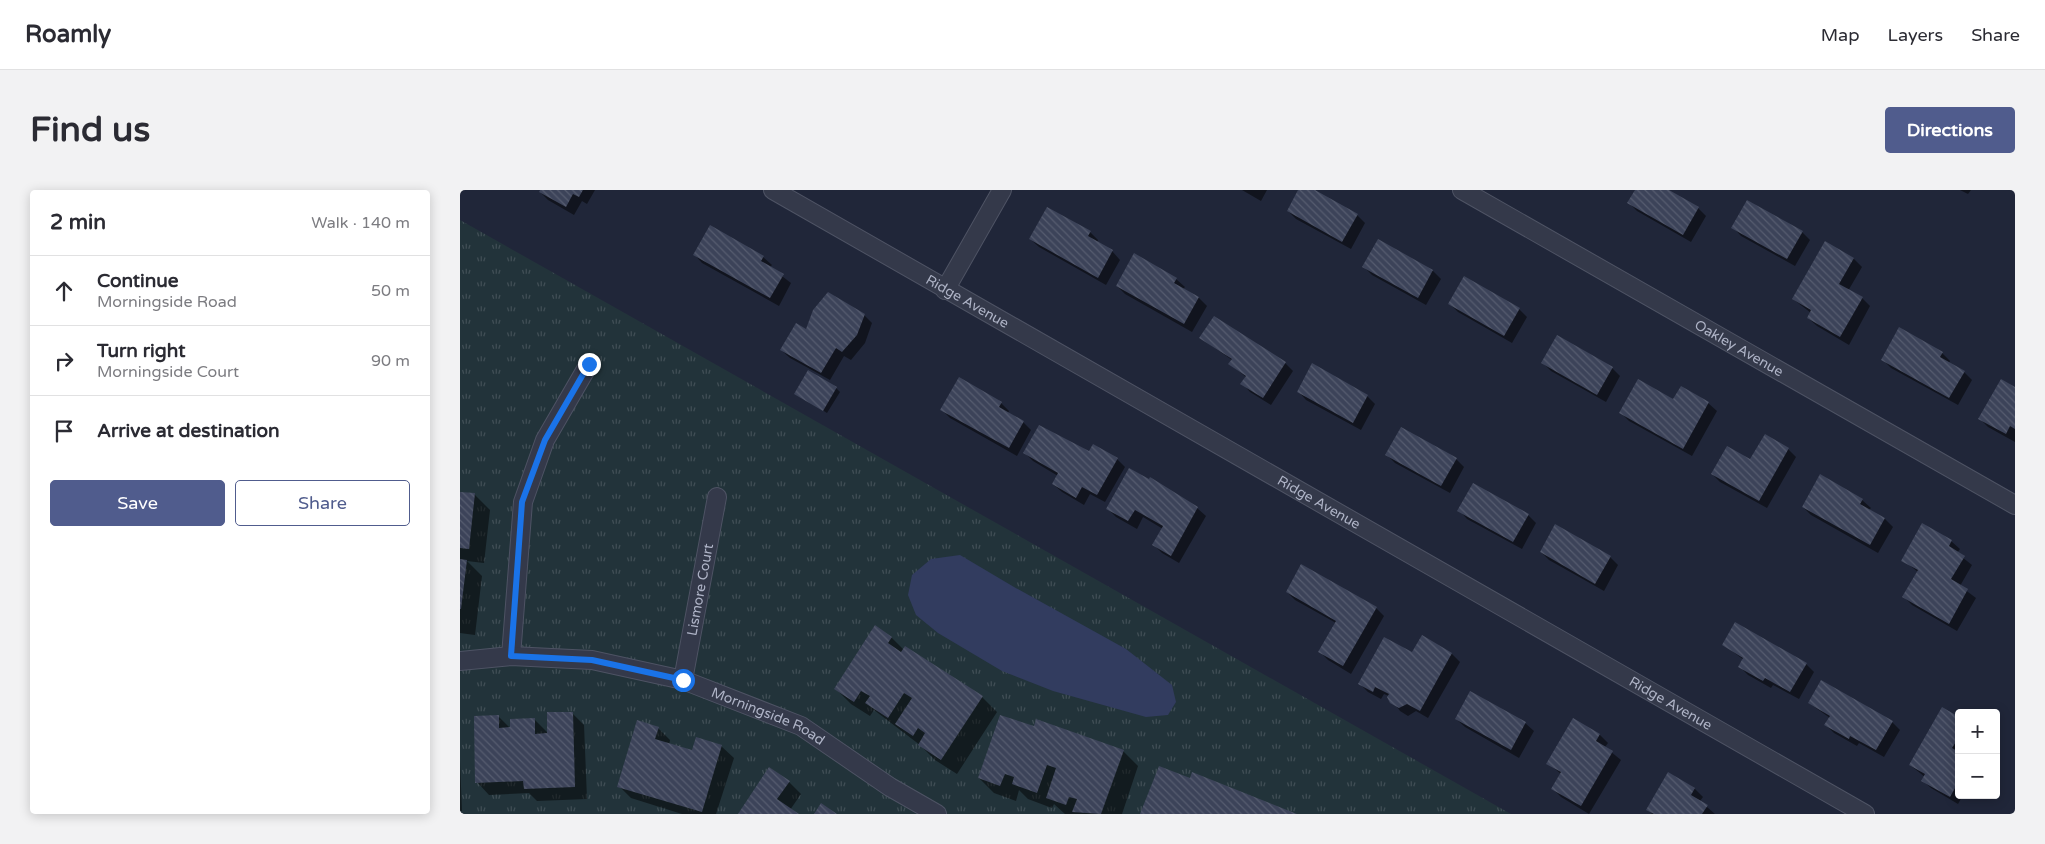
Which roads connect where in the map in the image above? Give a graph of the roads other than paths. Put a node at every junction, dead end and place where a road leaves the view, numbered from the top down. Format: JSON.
{"nodes":[{"id":1,"x":773,"y":190,"type":"edge"},
{"id":2,"x":1002,"y":190,"type":"edge"},
{"id":3,"x":1462,"y":190,"type":"edge"},
{"id":4,"x":945,"y":290,"type":"junction"},
{"id":5,"x":589,"y":364,"type":"dead end"},
{"id":6,"x":717,"y":497,"type":"dead end"},
{"id":7,"x":2015,"y":505,"type":"edge"},
{"id":8,"x":511,"y":656,"type":"junction"},
{"id":9,"x":460,"y":661,"type":"edge"},
{"id":10,"x":683,"y":680,"type":"junction"},
{"id":11,"x":937,"y":814,"type":"edge"},
{"id":12,"x":1865,"y":814,"type":"edge"}],
"edges":[{"from":1,"to":4,"type":"street","name":"Ridge Avenue"},
{"from":2,"to":4,"type":"street"},
{"from":3,"to":7,"type":"street","name":"Oakley Avenue"},
{"from":4,"to":12,"type":"street","name":"Ridge Avenue"},
{"from":5,"to":8,"type":"street"},
{"from":6,"to":10,"type":"street","name":"Lismore Court"},
{"from":8,"to":9,"type":"street","name":"Morningside Road"},
{"from":8,"to":10,"type":"street","name":"Morningside Road"},
{"from":10,"to":11,"type":"street","name":"Morningside Road"}]}
